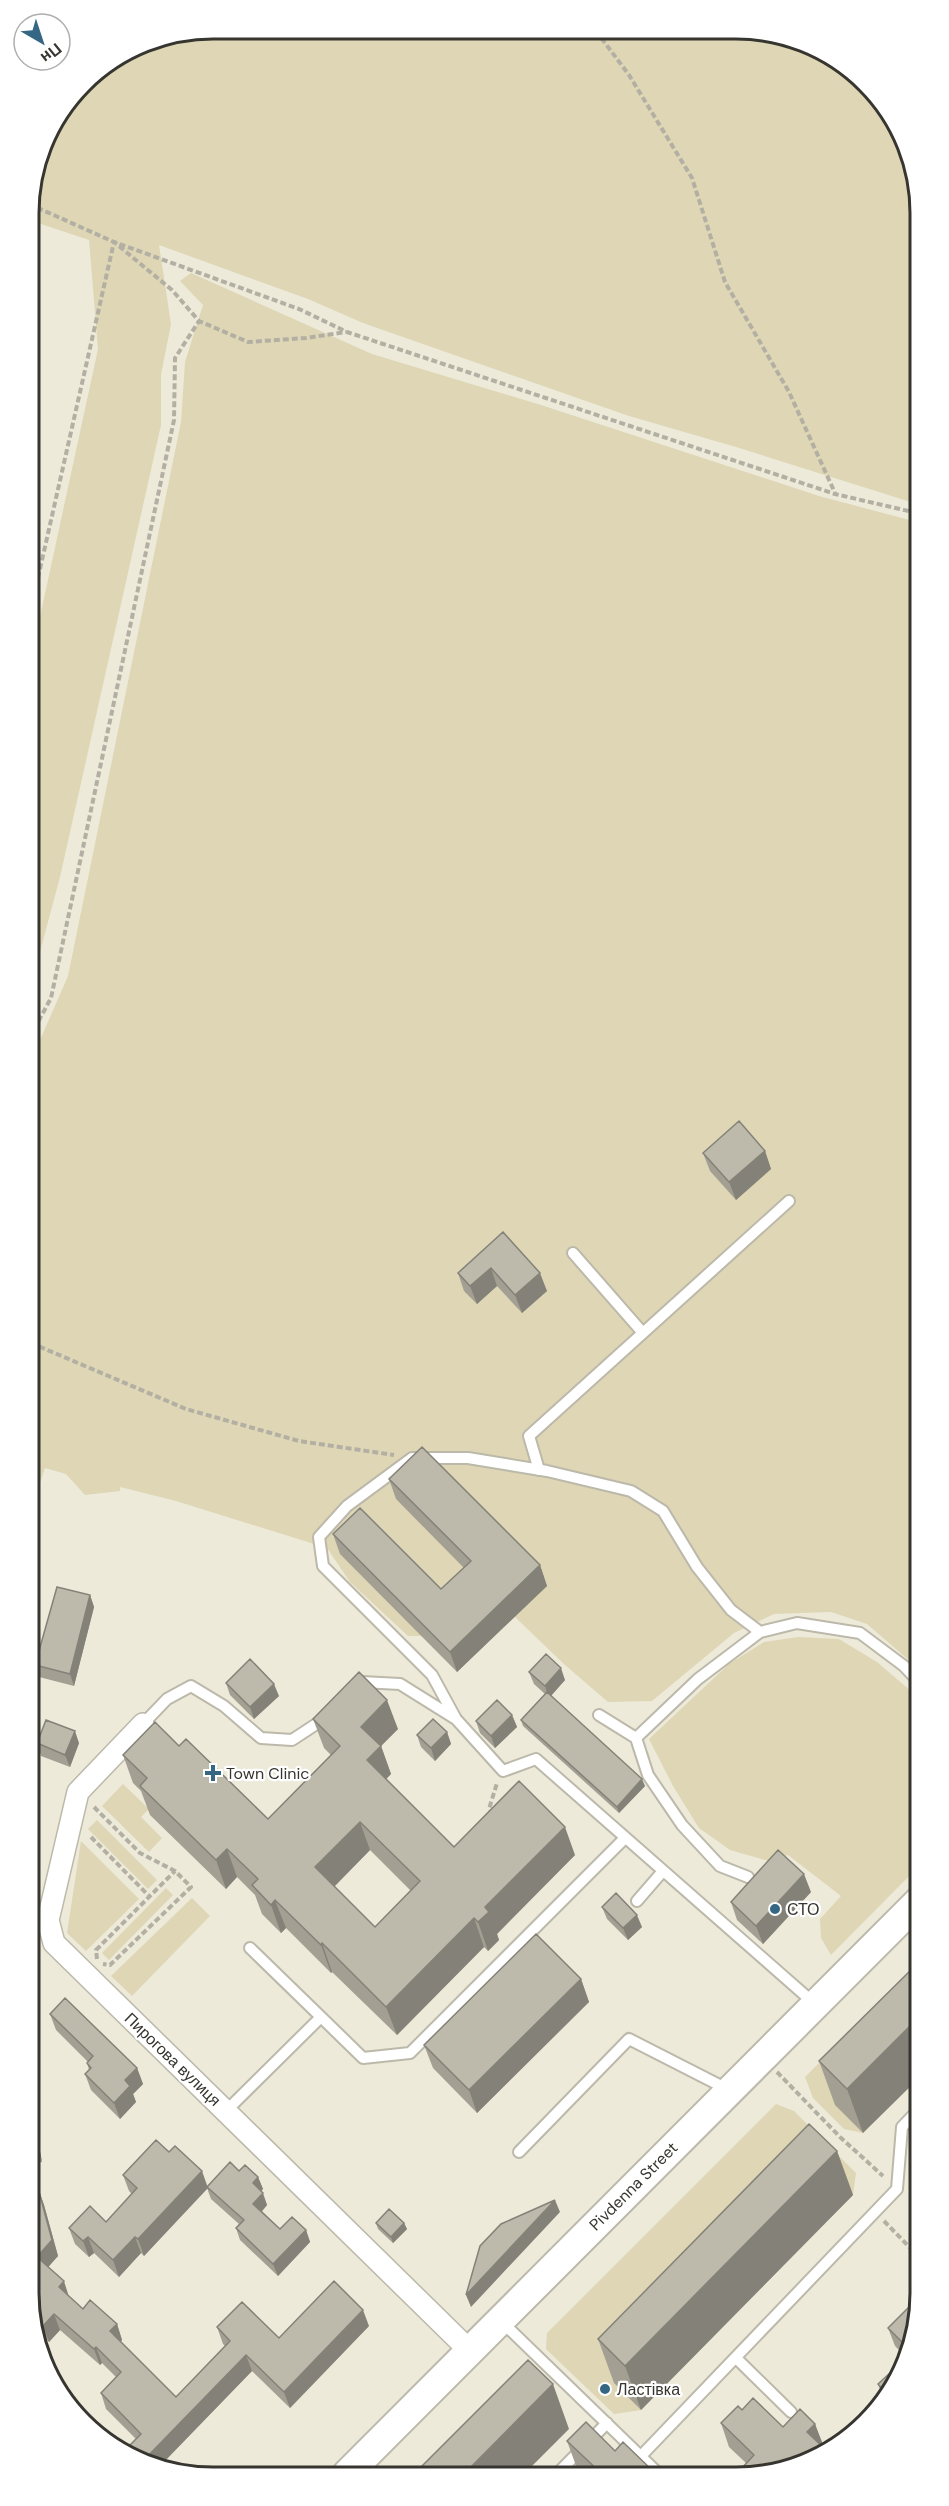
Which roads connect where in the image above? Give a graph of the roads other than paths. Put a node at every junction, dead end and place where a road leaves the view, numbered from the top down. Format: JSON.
{"nodes":[{"id":1,"x":789,"y":1201,"type":"dead end"},
{"id":2,"x":573,"y":1253,"type":"dead end"},
{"id":3,"x":643,"y":1333,"type":"junction"},
{"id":4,"x":539,"y":1470,"type":"junction"},
{"id":5,"x":760,"y":1632,"type":"junction"},
{"id":6,"x":910,"y":1672,"type":"edge"},
{"id":7,"x":348,"y":1696,"type":"edge"},
{"id":8,"x":333,"y":1711,"type":"edge"},
{"id":9,"x":599,"y":1715,"type":"dead end"},
{"id":10,"x":456,"y":1719,"type":"junction"},
{"id":11,"x":143,"y":1724,"type":"joint"},
{"id":12,"x":636,"y":1738,"type":"junction"},
{"id":13,"x":625,"y":1838,"type":"junction"},
{"id":14,"x":663,"y":1872,"type":"junction"},
{"id":15,"x":748,"y":1877,"type":"dead end"},
{"id":16,"x":637,"y":1901,"type":"dead end"},
{"id":17,"x":910,"y":1910,"type":"edge"},
{"id":18,"x":250,"y":1948,"type":"dead end"},
{"id":19,"x":815,"y":2004,"type":"junction"},
{"id":20,"x":321,"y":2018,"type":"junction"},
{"id":21,"x":729,"y":2090,"type":"junction"},
{"id":22,"x":226,"y":2111,"type":"junction"},
{"id":23,"x":910,"y":2119,"type":"edge"},
{"id":24,"x":519,"y":2152,"type":"dead end"},
{"id":25,"x":500,"y":2320,"type":"junction"},
{"id":26,"x":469,"y":2350,"type":"junction"},
{"id":27,"x":736,"y":2358,"type":"junction"},
{"id":28,"x":791,"y":2412,"type":"dead end"},
{"id":29,"x":607,"y":2423,"type":"junction"},
{"id":30,"x":641,"y":2456,"type":"junction"},
{"id":31,"x":354,"y":2467,"type":"edge"},
{"id":32,"x":564,"y":2467,"type":"edge"},
{"id":33,"x":652,"y":2467,"type":"edge"}],
"edges":[{"from":1,"to":3,"type":"lane"},
{"from":2,"to":3,"type":"lane"},
{"from":3,"to":4,"type":"lane"},
{"from":4,"to":5,"type":"lane"},
{"from":4,"to":10,"type":"lane"},
{"from":5,"to":6,"type":"lane"},
{"from":5,"to":12,"type":"lane"},
{"from":7,"to":10,"type":"lane"},
{"from":8,"to":11,"type":"lane"},
{"from":9,"to":12,"type":"lane"},
{"from":10,"to":13,"type":"lane"},
{"from":11,"to":22,"type":"street","name":"Пирогова вулиця"},
{"from":12,"to":15,"type":"lane"},
{"from":13,"to":14,"type":"lane"},
{"from":13,"to":20,"type":"lane"},
{"from":14,"to":16,"type":"lane"},
{"from":14,"to":19,"type":"lane"},
{"from":17,"to":19,"type":"street","name":"Pivdenna Street"},
{"from":18,"to":20,"type":"lane"},
{"from":19,"to":21,"type":"street","name":"Pivdenna Street"},
{"from":20,"to":22,"type":"lane"},
{"from":21,"to":24,"type":"lane"},
{"from":21,"to":25,"type":"street","name":"Pivdenna Street"},
{"from":22,"to":26,"type":"street","name":"Пирогова вулиця"},
{"from":23,"to":27,"type":"lane"},
{"from":25,"to":26,"type":"street","name":"Pivdenna Street"},
{"from":25,"to":29,"type":"lane"},
{"from":26,"to":31,"type":"street","name":"Pivdenna Street"},
{"from":27,"to":28,"type":"lane"},
{"from":27,"to":30,"type":"lane"},
{"from":29,"to":30,"type":"lane"},
{"from":29,"to":32,"type":"lane"},
{"from":30,"to":33,"type":"lane"}]}
